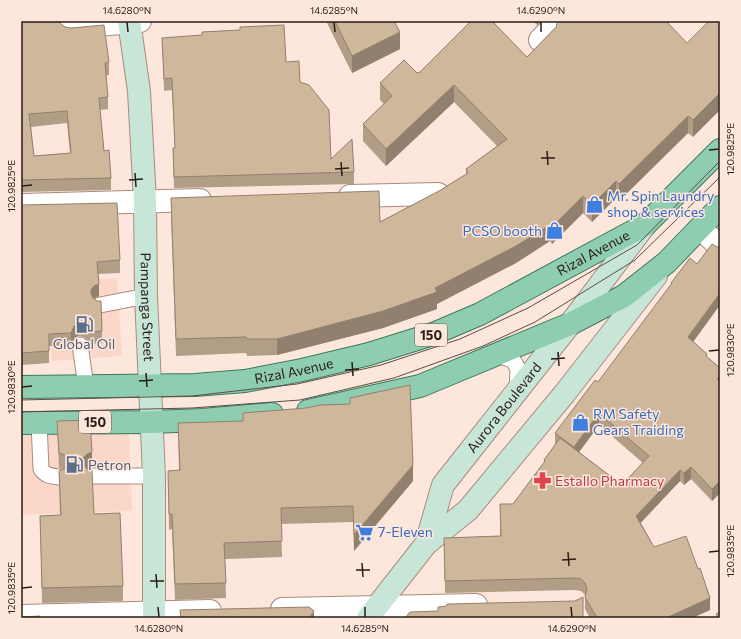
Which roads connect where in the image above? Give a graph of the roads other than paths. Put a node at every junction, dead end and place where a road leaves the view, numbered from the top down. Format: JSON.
{"nodes":[{"id":1,"x":132,"y":21,"type":"edge"},
{"id":2,"x":558,"y":21,"type":"edge"},
{"id":3,"x":70,"y":28,"type":"edge"},
{"id":4,"x":540,"y":40,"type":"dead end"},
{"id":5,"x":720,"y":150,"type":"edge"},
{"id":6,"x":438,"y":194,"type":"edge"},
{"id":7,"x":334,"y":196,"type":"edge"},
{"id":8,"x":223,"y":199,"type":"edge"},
{"id":9,"x":145,"y":201,"type":"junction"},
{"id":10,"x":21,"y":205,"type":"edge"},
{"id":11,"x":720,"y":207,"type":"edge"},
{"id":12,"x":646,"y":224,"type":"junction"},
{"id":13,"x":700,"y":228,"type":"junction"},
{"id":14,"x":720,"y":247,"type":"edge"},
{"id":15,"x":667,"y":262,"type":"junction"},
{"id":16,"x":146,"y":296,"type":"junction"},
{"id":17,"x":100,"y":305,"type":"edge"},
{"id":18,"x":570,"y":324,"type":"junction"},
{"id":19,"x":80,"y":345,"type":"dead end"},
{"id":20,"x":496,"y":355,"type":"junction"},
{"id":21,"x":150,"y":384,"type":"junction"},
{"id":22,"x":86,"y":386,"type":"junction"},
{"id":23,"x":21,"y":387,"type":"edge"},
{"id":24,"x":517,"y":392,"type":"junction"},
{"id":25,"x":30,"y":422,"type":"edge"},
{"id":26,"x":151,"y":422,"type":"junction"},
{"id":27,"x":59,"y":476,"type":"edge"},
{"id":28,"x":92,"y":476,"type":"edge"},
{"id":29,"x":154,"y":476,"type":"junction"},
{"id":30,"x":426,"y":544,"type":"junction"},
{"id":31,"x":496,"y":604,"type":"edge"},
{"id":32,"x":233,"y":610,"type":"edge"},
{"id":33,"x":265,"y":610,"type":"edge"},
{"id":34,"x":372,"y":613,"type":"edge"},
{"id":35,"x":154,"y":615,"type":"edge"},
{"id":36,"x":21,"y":616,"type":"edge"}],
"edges":[{"from":1,"to":3,"type":"street"},
{"from":1,"to":9,"type":"main road","name":"Pampanga Street"},
{"from":2,"to":4,"type":"street"},
{"from":5,"to":12,"type":"main road","name":"Rizal Avenue","number":"150"},
{"from":6,"to":7,"type":"street"},
{"from":8,"to":9,"type":"street"},
{"from":9,"to":10,"type":"street"},
{"from":9,"to":16,"type":"main road","name":"Pampanga Street"},
{"from":11,"to":13,"type":"main road","number":"150"},
{"from":12,"to":18,"type":"main road","name":"Aurora Boulevard"},
{"from":12,"to":21,"type":"main road","name":"Rizal Avenue","number":"150"},
{"from":13,"to":14,"type":"street"},
{"from":13,"to":15,"type":"main road","number":"150"},
{"from":15,"to":18,"type":"main road","number":"150"},
{"from":15,"to":30,"type":"main road","name":"Aurora Boulevard"},
{"from":16,"to":17,"type":"lane"},
{"from":16,"to":21,"type":"main road","name":"Pampanga Street"},
{"from":18,"to":20,"type":"main road","number":"150"},
{"from":18,"to":24,"type":"main road","name":"Aurora Boulevard"},
{"from":19,"to":22,"type":"lane"},
{"from":20,"to":24,"type":"lane"},
{"from":20,"to":26,"type":"main road","number":"150"},
{"from":21,"to":22,"type":"main road","name":"Rizal Avenue","number":"150"},
{"from":21,"to":26,"type":"main road","name":"Pampanga Street"},
{"from":22,"to":23,"type":"main road","name":"Rizal Avenue","number":"150"},
{"from":24,"to":30,"type":"main road","name":"Aurora Boulevard"},
{"from":25,"to":26,"type":"main road","number":"150"},
{"from":25,"to":27,"type":"lane"},
{"from":26,"to":29,"type":"main road","name":"Pampanga Street"},
{"from":28,"to":29,"type":"lane"},
{"from":29,"to":35,"type":"main road","name":"Pampanga Street"},
{"from":30,"to":34,"type":"main road","name":"Aurora Boulevard"},
{"from":31,"to":34,"type":"street"},
{"from":32,"to":35,"type":"street"},
{"from":33,"to":34,"type":"street"},
{"from":35,"to":36,"type":"street"}]}
